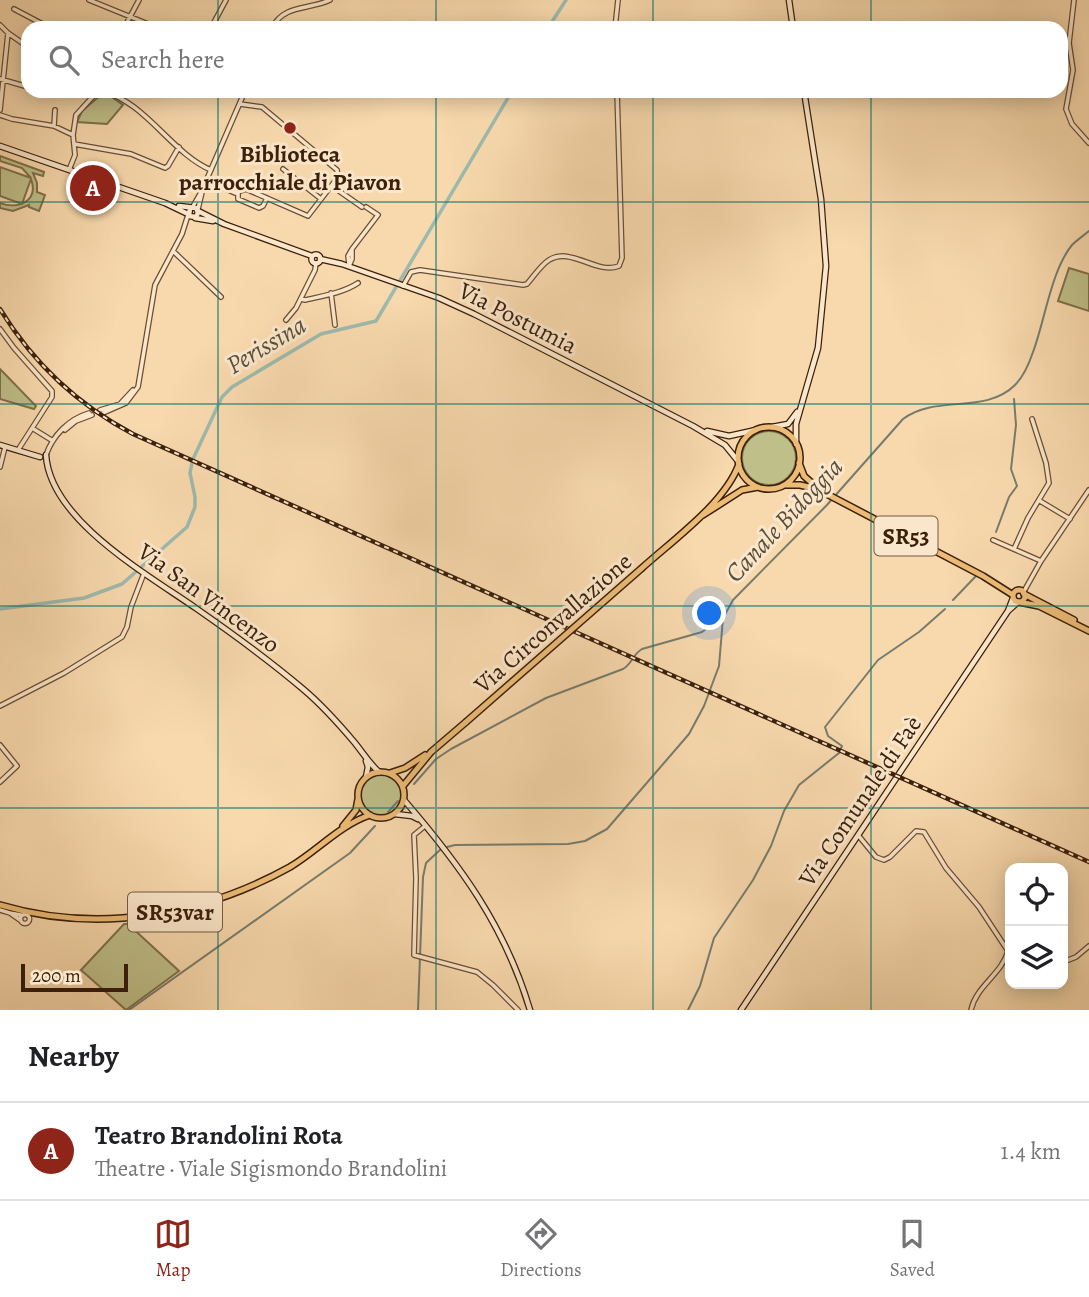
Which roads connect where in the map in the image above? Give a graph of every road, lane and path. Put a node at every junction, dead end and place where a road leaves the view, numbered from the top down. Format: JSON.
{"nodes":[{"id":1,"x":89,"y":0,"type":"edge"},
{"id":2,"x":139,"y":0,"type":"edge"},
{"id":3,"x":226,"y":0,"type":"edge"},
{"id":4,"x":298,"y":0,"type":"edge"},
{"id":5,"x":330,"y":0,"type":"edge"},
{"id":6,"x":618,"y":0,"type":"edge"},
{"id":7,"x":789,"y":0,"type":"edge"},
{"id":8,"x":1074,"y":0,"type":"edge"},
{"id":9,"x":302,"y":7,"type":"junction"},
{"id":10,"x":14,"y":9,"type":"dead end"},
{"id":11,"x":130,"y":17,"type":"junction"},
{"id":12,"x":37,"y":21,"type":"edge"},
{"id":13,"x":128,"y":21,"type":"edge"},
{"id":14,"x":141,"y":21,"type":"edge"},
{"id":15,"x":215,"y":21,"type":"edge"},
{"id":16,"x":277,"y":21,"type":"edge"},
{"id":17,"x":616,"y":21,"type":"edge"},
{"id":18,"x":792,"y":21,"type":"edge"},
{"id":19,"x":0,"y":25,"type":"edge"},
{"id":20,"x":8,"y":33,"type":"junction"},
{"id":21,"x":21,"y":42,"type":"edge"},
{"id":22,"x":0,"y":45,"type":"edge"},
{"id":23,"x":6,"y":48,"type":"junction"},
{"id":24,"x":2,"y":80,"type":"edge"},
{"id":25,"x":21,"y":84,"type":"edge"},
{"id":26,"x":92,"y":98,"type":"edge"},
{"id":27,"x":117,"y":98,"type":"edge"},
{"id":28,"x":242,"y":98,"type":"edge"},
{"id":29,"x":617,"y":98,"type":"edge"},
{"id":30,"x":805,"y":98,"type":"edge"},
{"id":31,"x":1068,"y":98,"type":"edge"},
{"id":32,"x":1068,"y":98,"type":"edge"},
{"id":33,"x":240,"y":104,"type":"junction"},
{"id":34,"x":55,"y":110,"type":"dead end"},
{"id":35,"x":0,"y":112,"type":"edge"},
{"id":36,"x":54,"y":126,"type":"junction"},
{"id":37,"x":73,"y":135,"type":"junction"},
{"id":38,"x":1089,"y":143,"type":"edge"},
{"id":39,"x":74,"y":144,"type":"junction"},
{"id":40,"x":0,"y":146,"type":"edge"},
{"id":41,"x":179,"y":147,"type":"junction"},
{"id":42,"x":283,"y":169,"type":"dead end"},
{"id":43,"x":69,"y":170,"type":"junction"},
{"id":44,"x":211,"y":170,"type":"junction"},
{"id":45,"x":206,"y":180,"type":"junction"},
{"id":46,"x":332,"y":186,"type":"junction"},
{"id":47,"x":238,"y":193,"type":"junction"},
{"id":48,"x":267,"y":198,"type":"junction"},
{"id":49,"x":321,"y":199,"type":"junction"},
{"id":50,"x":193,"y":213,"type":"junction"},
{"id":51,"x":173,"y":251,"type":"junction"},
{"id":52,"x":318,"y":261,"type":"junction"},
{"id":53,"x":349,"y":265,"type":"junction"},
{"id":54,"x":358,"y":283,"type":"dead end"},
{"id":55,"x":403,"y":286,"type":"junction"},
{"id":56,"x":331,"y":293,"type":"junction"},
{"id":57,"x":221,"y":297,"type":"dead end"},
{"id":58,"x":301,"y":299,"type":"junction"},
{"id":59,"x":286,"y":320,"type":"dead end"},
{"id":60,"x":335,"y":325,"type":"dead end"},
{"id":61,"x":0,"y":329,"type":"edge"},
{"id":62,"x":802,"y":405,"type":"junction"},
{"id":63,"x":101,"y":412,"type":"dead end"},
{"id":64,"x":90,"y":414,"type":"dead end"},
{"id":65,"x":1032,"y":419,"type":"dead end"},
{"id":66,"x":693,"y":426,"type":"junction"},
{"id":67,"x":772,"y":427,"type":"junction"},
{"id":68,"x":32,"y":428,"type":"junction"},
{"id":69,"x":756,"y":430,"type":"junction"},
{"id":70,"x":54,"y":440,"type":"junction"},
{"id":71,"x":796,"y":444,"type":"junction"},
{"id":72,"x":2,"y":446,"type":"edge"},
{"id":73,"x":18,"y":450,"type":"junction"},
{"id":74,"x":44,"y":457,"type":"junction"},
{"id":75,"x":738,"y":462,"type":"junction"},
{"id":76,"x":799,"y":463,"type":"junction"},
{"id":77,"x":0,"y":467,"type":"edge"},
{"id":78,"x":782,"y":486,"type":"junction"},
{"id":79,"x":759,"y":487,"type":"junction"},
{"id":80,"x":1089,"y":490,"type":"edge"},
{"id":81,"x":821,"y":491,"type":"junction"},
{"id":82,"x":1040,"y":501,"type":"junction"},
{"id":83,"x":697,"y":519,"type":"junction"},
{"id":84,"x":1070,"y":519,"type":"junction"},
{"id":85,"x":993,"y":540,"type":"dead end"},
{"id":86,"x":1014,"y":549,"type":"junction"},
{"id":87,"x":1041,"y":561,"type":"junction"},
{"id":88,"x":141,"y":571,"type":"junction"},
{"id":89,"x":1018,"y":596,"type":"junction"},
{"id":90,"x":1089,"y":629,"type":"edge"},
{"id":91,"x":0,"y":706,"type":"edge"},
{"id":92,"x":0,"y":745,"type":"edge"},
{"id":93,"x":431,"y":752,"type":"junction"},
{"id":94,"x":364,"y":757,"type":"junction"},
{"id":95,"x":379,"y":772,"type":"junction"},
{"id":96,"x":390,"y":773,"type":"junction"},
{"id":97,"x":366,"y":778,"type":"junction"},
{"id":98,"x":0,"y":782,"type":"edge"},
{"id":99,"x":403,"y":786,"type":"junction"},
{"id":100,"x":358,"y":798,"type":"junction"},
{"id":101,"x":404,"y":800,"type":"junction"},
{"id":102,"x":395,"y":814,"type":"junction"},
{"id":103,"x":370,"y":815,"type":"junction"},
{"id":104,"x":423,"y":824,"type":"junction"},
{"id":105,"x":858,"y":835,"type":"junction"},
{"id":106,"x":334,"y":836,"type":"junction"},
{"id":107,"x":0,"y":908,"type":"edge"},
{"id":108,"x":10,"y":913,"type":"junction"},
{"id":109,"x":23,"y":915,"type":"junction"},
{"id":110,"x":20,"y":920,"type":"junction"},
{"id":111,"x":1005,"y":946,"type":"edge"},
{"id":112,"x":1089,"y":946,"type":"edge"},
{"id":113,"x":1005,"y":960,"type":"edge"},
{"id":114,"x":1068,"y":960,"type":"edge"},
{"id":115,"x":518,"y":1010,"type":"edge"},
{"id":116,"x":530,"y":1010,"type":"edge"},
{"id":117,"x":741,"y":1010,"type":"edge"},
{"id":118,"x":971,"y":1010,"type":"edge"}],
"edges":[{"from":1,"to":11,"type":"street"},
{"from":2,"to":11,"type":"street"},
{"from":3,"to":15,"type":"street"},
{"from":4,"to":9,"type":"street"},
{"from":5,"to":9,"type":"street"},
{"from":6,"to":17,"type":"street"},
{"from":7,"to":18,"type":"main road"},
{"from":8,"to":31,"type":"street"},
{"from":9,"to":16,"type":"street"},
{"from":10,"to":12,"type":"street"},
{"from":11,"to":13,"type":"street"},
{"from":11,"to":14,"type":"street"},
{"from":19,"to":20,"type":"street"},
{"from":20,"to":21,"type":"street"},
{"from":20,"to":23,"type":"street"},
{"from":22,"to":23,"type":"street"},
{"from":23,"to":24,"type":"street"},
{"from":24,"to":25,"type":"street"},
{"from":24,"to":35,"type":"street"},
{"from":26,"to":37,"type":"street"},
{"from":27,"to":41,"type":"street"},
{"from":28,"to":33,"type":"street"},
{"from":29,"to":55,"type":"street"},
{"from":30,"to":62,"type":"main road"},
{"from":32,"to":38,"type":"street"},
{"from":33,"to":44,"type":"street"},
{"from":33,"to":46,"type":"street"},
{"from":34,"to":36,"type":"street"},
{"from":35,"to":36,"type":"street"},
{"from":36,"to":37,"type":"street"},
{"from":37,"to":39,"type":"street"},
{"from":39,"to":41,"type":"street"},
{"from":39,"to":43,"type":"street"},
{"from":40,"to":43,"type":"main road"},
{"from":41,"to":44,"type":"street"},
{"from":42,"to":49,"type":"street"},
{"from":43,"to":50,"type":"main road"},
{"from":44,"to":45,"type":"street"},
{"from":45,"to":47,"type":"street"},
{"from":45,"to":50,"type":"street"},
{"from":46,"to":49,"type":"street"},
{"from":46,"to":53,"type":"street"},
{"from":47,"to":48,"type":"street"},
{"from":47,"to":48,"type":"street"},
{"from":48,"to":49,"type":"street"},
{"from":50,"to":51,"type":"street"},
{"from":50,"to":52,"type":"main road","name":"Via Postumia"},
{"from":51,"to":57,"type":"street"},
{"from":51,"to":63,"type":"street"},
{"from":52,"to":53,"type":"main road","name":"Via Postumia"},
{"from":52,"to":58,"type":"street"},
{"from":53,"to":55,"type":"main road","name":"Via Postumia"},
{"from":54,"to":56,"type":"street"},
{"from":55,"to":66,"type":"main road","name":"Via Postumia"},
{"from":56,"to":58,"type":"street"},
{"from":56,"to":60,"type":"street"},
{"from":58,"to":59,"type":"street"},
{"from":61,"to":68,"type":"street"},
{"from":62,"to":67,"type":"main road"},
{"from":62,"to":71,"type":"main road"},
{"from":64,"to":70,"type":"street"},
{"from":65,"to":82,"type":"street"},
{"from":66,"to":69,"type":"main road","name":"Via Postumia"},
{"from":66,"to":75,"type":"main road","name":"Via Postumia"},
{"from":67,"to":69,"type":"main road"},
{"from":67,"to":71,"type":"main road"},
{"from":68,"to":70,"type":"street"},
{"from":68,"to":73,"type":"street"},
{"from":69,"to":75,"type":"main road"},
{"from":70,"to":74,"type":"street"},
{"from":71,"to":76,"type":"main road","number":"SR53"},
{"from":72,"to":73,"type":"main road"},
{"from":72,"to":77,"type":"street"},
{"from":73,"to":74,"type":"main road"},
{"from":74,"to":88,"type":"main road","name":"Via San Vincenzo"},
{"from":75,"to":79,"type":"main road"},
{"from":75,"to":83,"type":"main road","name":"Via Circonvallazione"},
{"from":76,"to":78,"type":"main road"},
{"from":76,"to":81,"type":"main road","number":"SR53"},
{"from":78,"to":79,"type":"main road","number":"SR53"},
{"from":78,"to":81,"type":"main road","number":"SR53"},
{"from":79,"to":83,"type":"main road","name":"Via Circonvallazione"},
{"from":80,"to":84,"type":"street"},
{"from":81,"to":89,"type":"main road","number":"SR53"},
{"from":82,"to":84,"type":"street"},
{"from":82,"to":86,"type":"street"},
{"from":83,"to":93,"type":"main road","name":"Via Circonvallazione","bridge":true},
{"from":84,"to":87,"type":"street"},
{"from":85,"to":86,"type":"street"},
{"from":86,"to":87,"type":"street"},
{"from":87,"to":89,"type":"street"},
{"from":88,"to":91,"type":"street"},
{"from":88,"to":94,"type":"main road","name":"Via San Vincenzo"},
{"from":89,"to":90,"type":"main road","number":"SR53"},
{"from":89,"to":105,"type":"main road","name":"Via Comunale di Faè"},
{"from":92,"to":98,"type":"street"},
{"from":93,"to":96,"type":"main road","name":"Via Circonvallazione"},
{"from":93,"to":99,"type":"main road","name":"Via Circonvallazione"},
{"from":94,"to":95,"type":"main road","name":"Via San Vincenzo"},
{"from":94,"to":97,"type":"main road"},
{"from":95,"to":96,"type":"main road"},
{"from":95,"to":97,"type":"main road"},
{"from":96,"to":99,"type":"main road"},
{"from":97,"to":100,"type":"main road","number":"SR53var"},
{"from":99,"to":101,"type":"main road"},
{"from":100,"to":103,"type":"main road"},
{"from":100,"to":106,"type":"main road","number":"SR53var"},
{"from":101,"to":102,"type":"main road"},
{"from":101,"to":104,"type":"main road"},
{"from":102,"to":103,"type":"main road","number":"SR53var"},
{"from":102,"to":104,"type":"main road"},
{"from":103,"to":106,"type":"main road","number":"SR53var"},
{"from":104,"to":115,"type":"street"},
{"from":104,"to":116,"type":"main road"},
{"from":105,"to":111,"type":"street"},
{"from":105,"to":117,"type":"main road","name":"Via Comunale di Faè"},
{"from":106,"to":107,"type":"main road","number":"SR53var"},
{"from":107,"to":108,"type":"street"},
{"from":108,"to":109,"type":"street"},
{"from":108,"to":110,"type":"street"},
{"from":109,"to":110,"type":"street"},
{"from":109,"to":110,"type":"street"},
{"from":112,"to":114,"type":"street"},
{"from":113,"to":118,"type":"street"}]}
